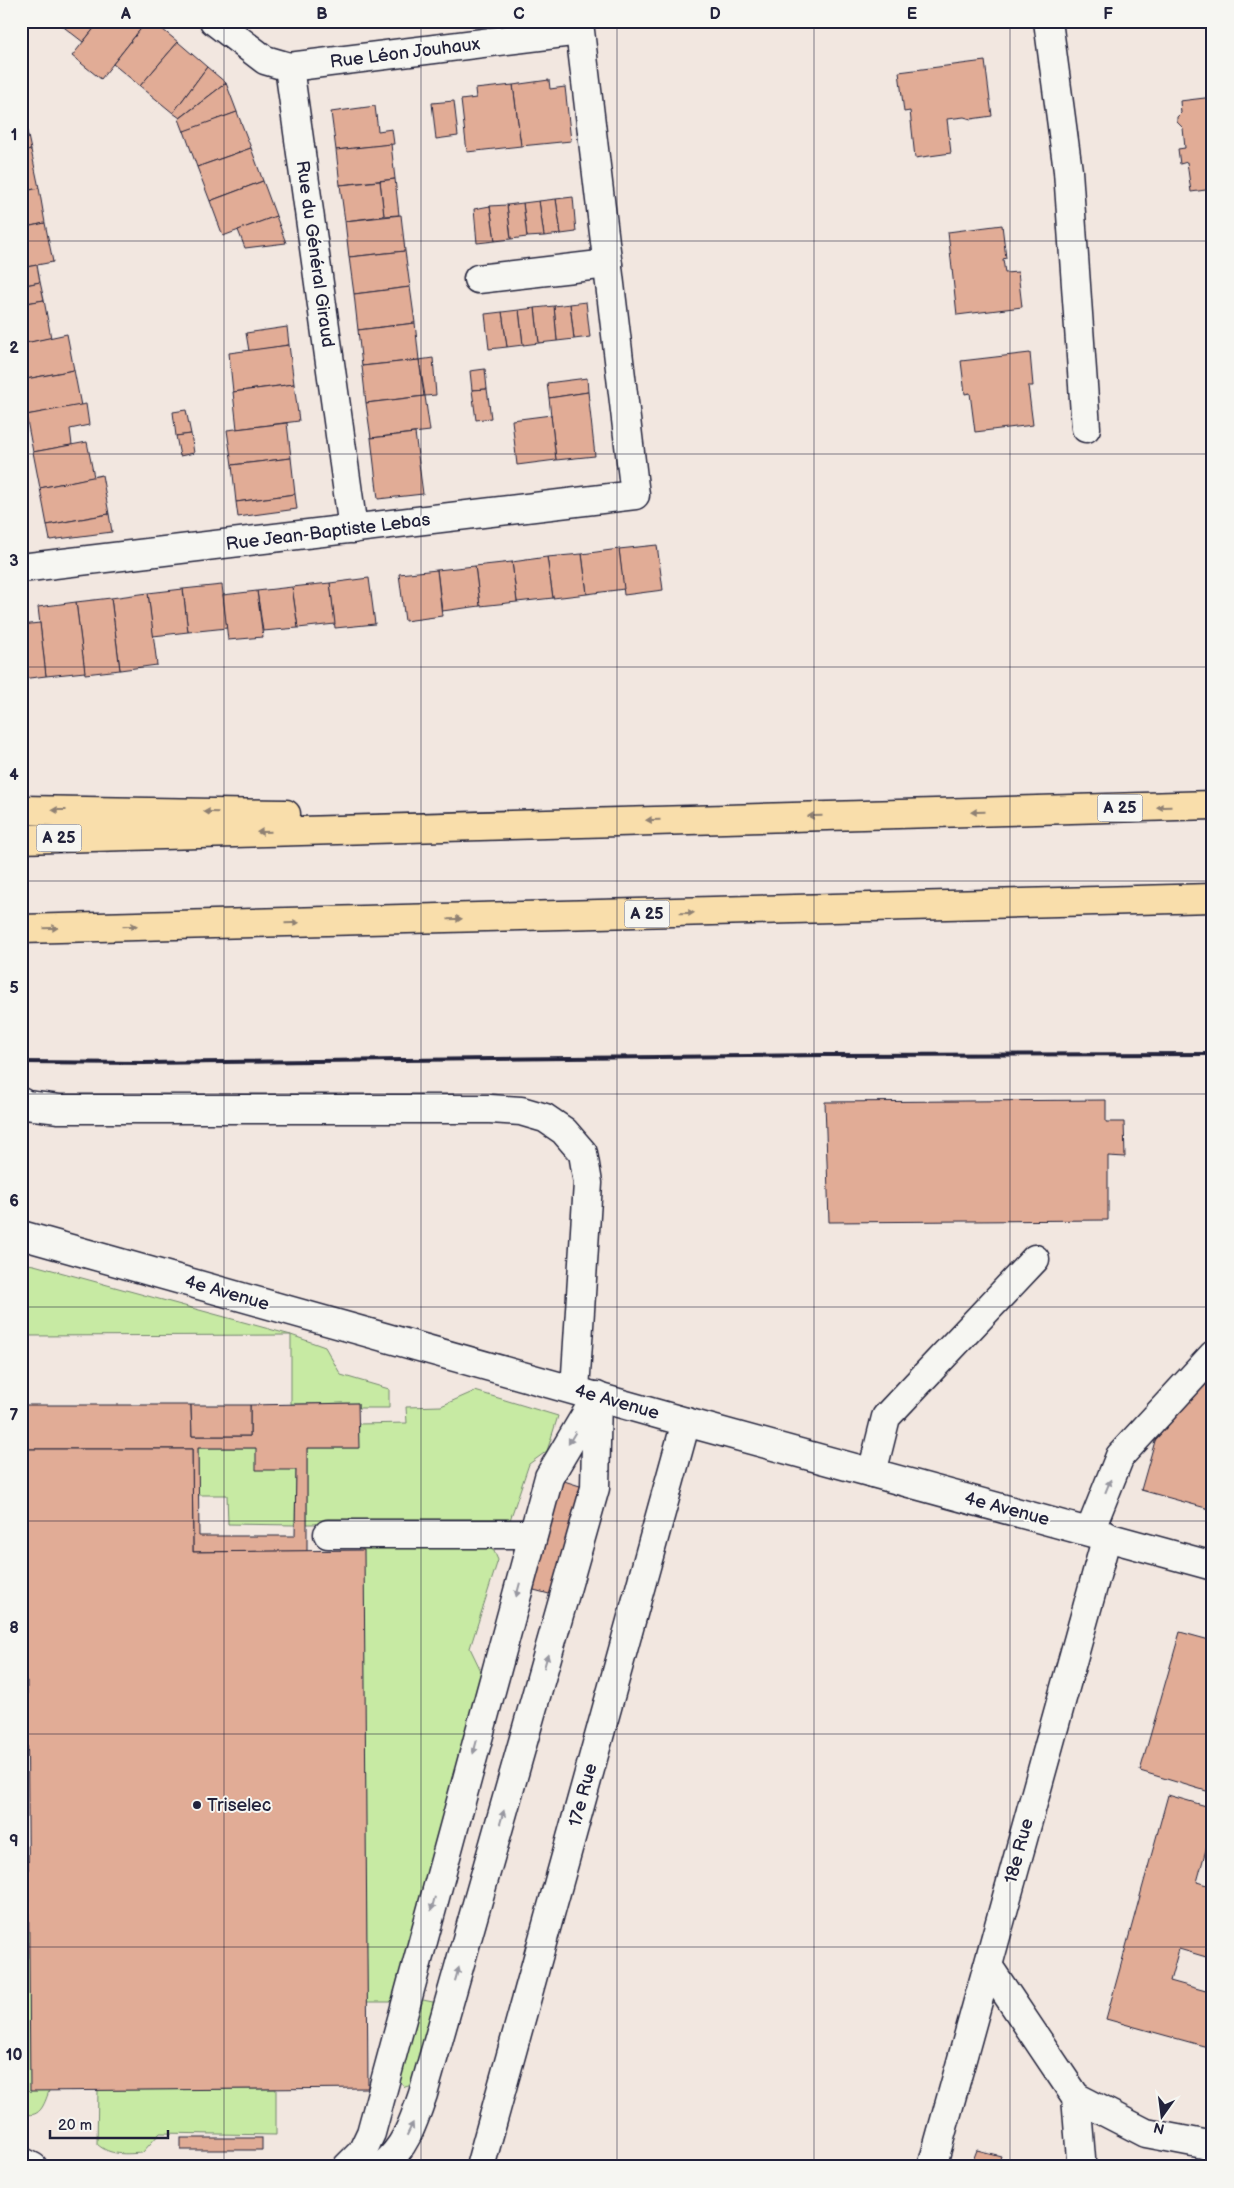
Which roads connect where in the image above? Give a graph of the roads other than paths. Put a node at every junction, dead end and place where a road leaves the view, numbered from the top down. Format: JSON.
{"nodes":[{"id":1,"x":214,"y":21,"type":"edge"},
{"id":2,"x":1048,"y":21,"type":"edge"},
{"id":3,"x":289,"y":67,"type":"junction"},
{"id":4,"x":608,"y":264,"type":"junction"},
{"id":5,"x":478,"y":279,"type":"dead end"},
{"id":6,"x":1086,"y":428,"type":"dead end"},
{"id":7,"x":354,"y":529,"type":"junction"},
{"id":8,"x":21,"y":568,"type":"edge"},
{"id":9,"x":1213,"y":805,"type":"edge"},
{"id":10,"x":21,"y":810,"type":"edge"},
{"id":11,"x":592,"y":822,"type":"junction"},
{"id":12,"x":21,"y":839,"type":"edge"},
{"id":13,"x":1213,"y":898,"type":"edge"},
{"id":14,"x":21,"y":929,"type":"edge"},
{"id":15,"x":21,"y":1102,"type":"edge"},
{"id":16,"x":21,"y":1235,"type":"edge"},
{"id":17,"x":1035,"y":1259,"type":"dead end"},
{"id":18,"x":1213,"y":1355,"type":"edge"},
{"id":19,"x":586,"y":1393,"type":"junction"},
{"id":20,"x":686,"y":1422,"type":"junction"},
{"id":21,"x":872,"y":1473,"type":"junction"},
{"id":22,"x":328,"y":1534,"type":"dead end"},
{"id":23,"x":533,"y":1534,"type":"junction"},
{"id":24,"x":1098,"y":1534,"type":"junction"},
{"id":25,"x":1213,"y":1566,"type":"edge"},
{"id":26,"x":988,"y":1966,"type":"junction"},
{"id":27,"x":1076,"y":2097,"type":"junction"},
{"id":28,"x":1213,"y":2144,"type":"edge"},
{"id":29,"x":21,"y":2161,"type":"edge"},
{"id":30,"x":33,"y":2167,"type":"edge"},
{"id":31,"x":347,"y":2167,"type":"edge"},
{"id":32,"x":380,"y":2167,"type":"edge"},
{"id":33,"x":480,"y":2167,"type":"edge"},
{"id":34,"x":932,"y":2167,"type":"edge"},
{"id":35,"x":1079,"y":2167,"type":"edge"}],
"edges":[{"from":1,"to":3,"type":"street"},
{"from":2,"to":6,"type":"street"},
{"from":3,"to":4,"type":"street","name":"Rue Léon Jouhaux"},
{"from":3,"to":7,"type":"street","name":"Rue du Général Giraud"},
{"from":4,"to":5,"type":"street"},
{"from":4,"to":7,"type":"street","name":"Rue Jean-Baptiste Lebas"},
{"from":7,"to":8,"type":"street","name":"Rue Jean-Baptiste Lebas"},
{"from":9,"to":11,"type":"highway","number":"A 25","one_way":true},
{"from":11,"to":10,"type":"highway","one_way":true},
{"from":11,"to":12,"type":"highway","number":"A 25","one_way":true},
{"from":14,"to":13,"type":"highway","number":"A 25","one_way":true},
{"from":15,"to":19,"type":"street"},
{"from":16,"to":19,"type":"street","name":"4e Avenue"},
{"from":17,"to":21,"type":"street"},
{"from":24,"to":18,"type":"street","name":"18e Rue","one_way":true},
{"from":19,"to":20,"type":"street","name":"4e Avenue"},
{"from":19,"to":23,"type":"street","one_way":true},
{"from":32,"to":19,"type":"street","one_way":true},
{"from":20,"to":21,"type":"street","name":"4e Avenue"},
{"from":20,"to":33,"type":"street","name":"17e Rue"},
{"from":21,"to":24,"type":"street","name":"4e Avenue"},
{"from":22,"to":23,"type":"street"},
{"from":23,"to":31,"type":"street","one_way":true},
{"from":24,"to":25,"type":"street","name":"4e Avenue"},
{"from":24,"to":26,"type":"street","name":"18e Rue"},
{"from":26,"to":27,"type":"street"},
{"from":26,"to":34,"type":"street","name":"18e Rue"},
{"from":27,"to":28,"type":"street"},
{"from":27,"to":35,"type":"street"},
{"from":29,"to":30,"type":"street"}]}
